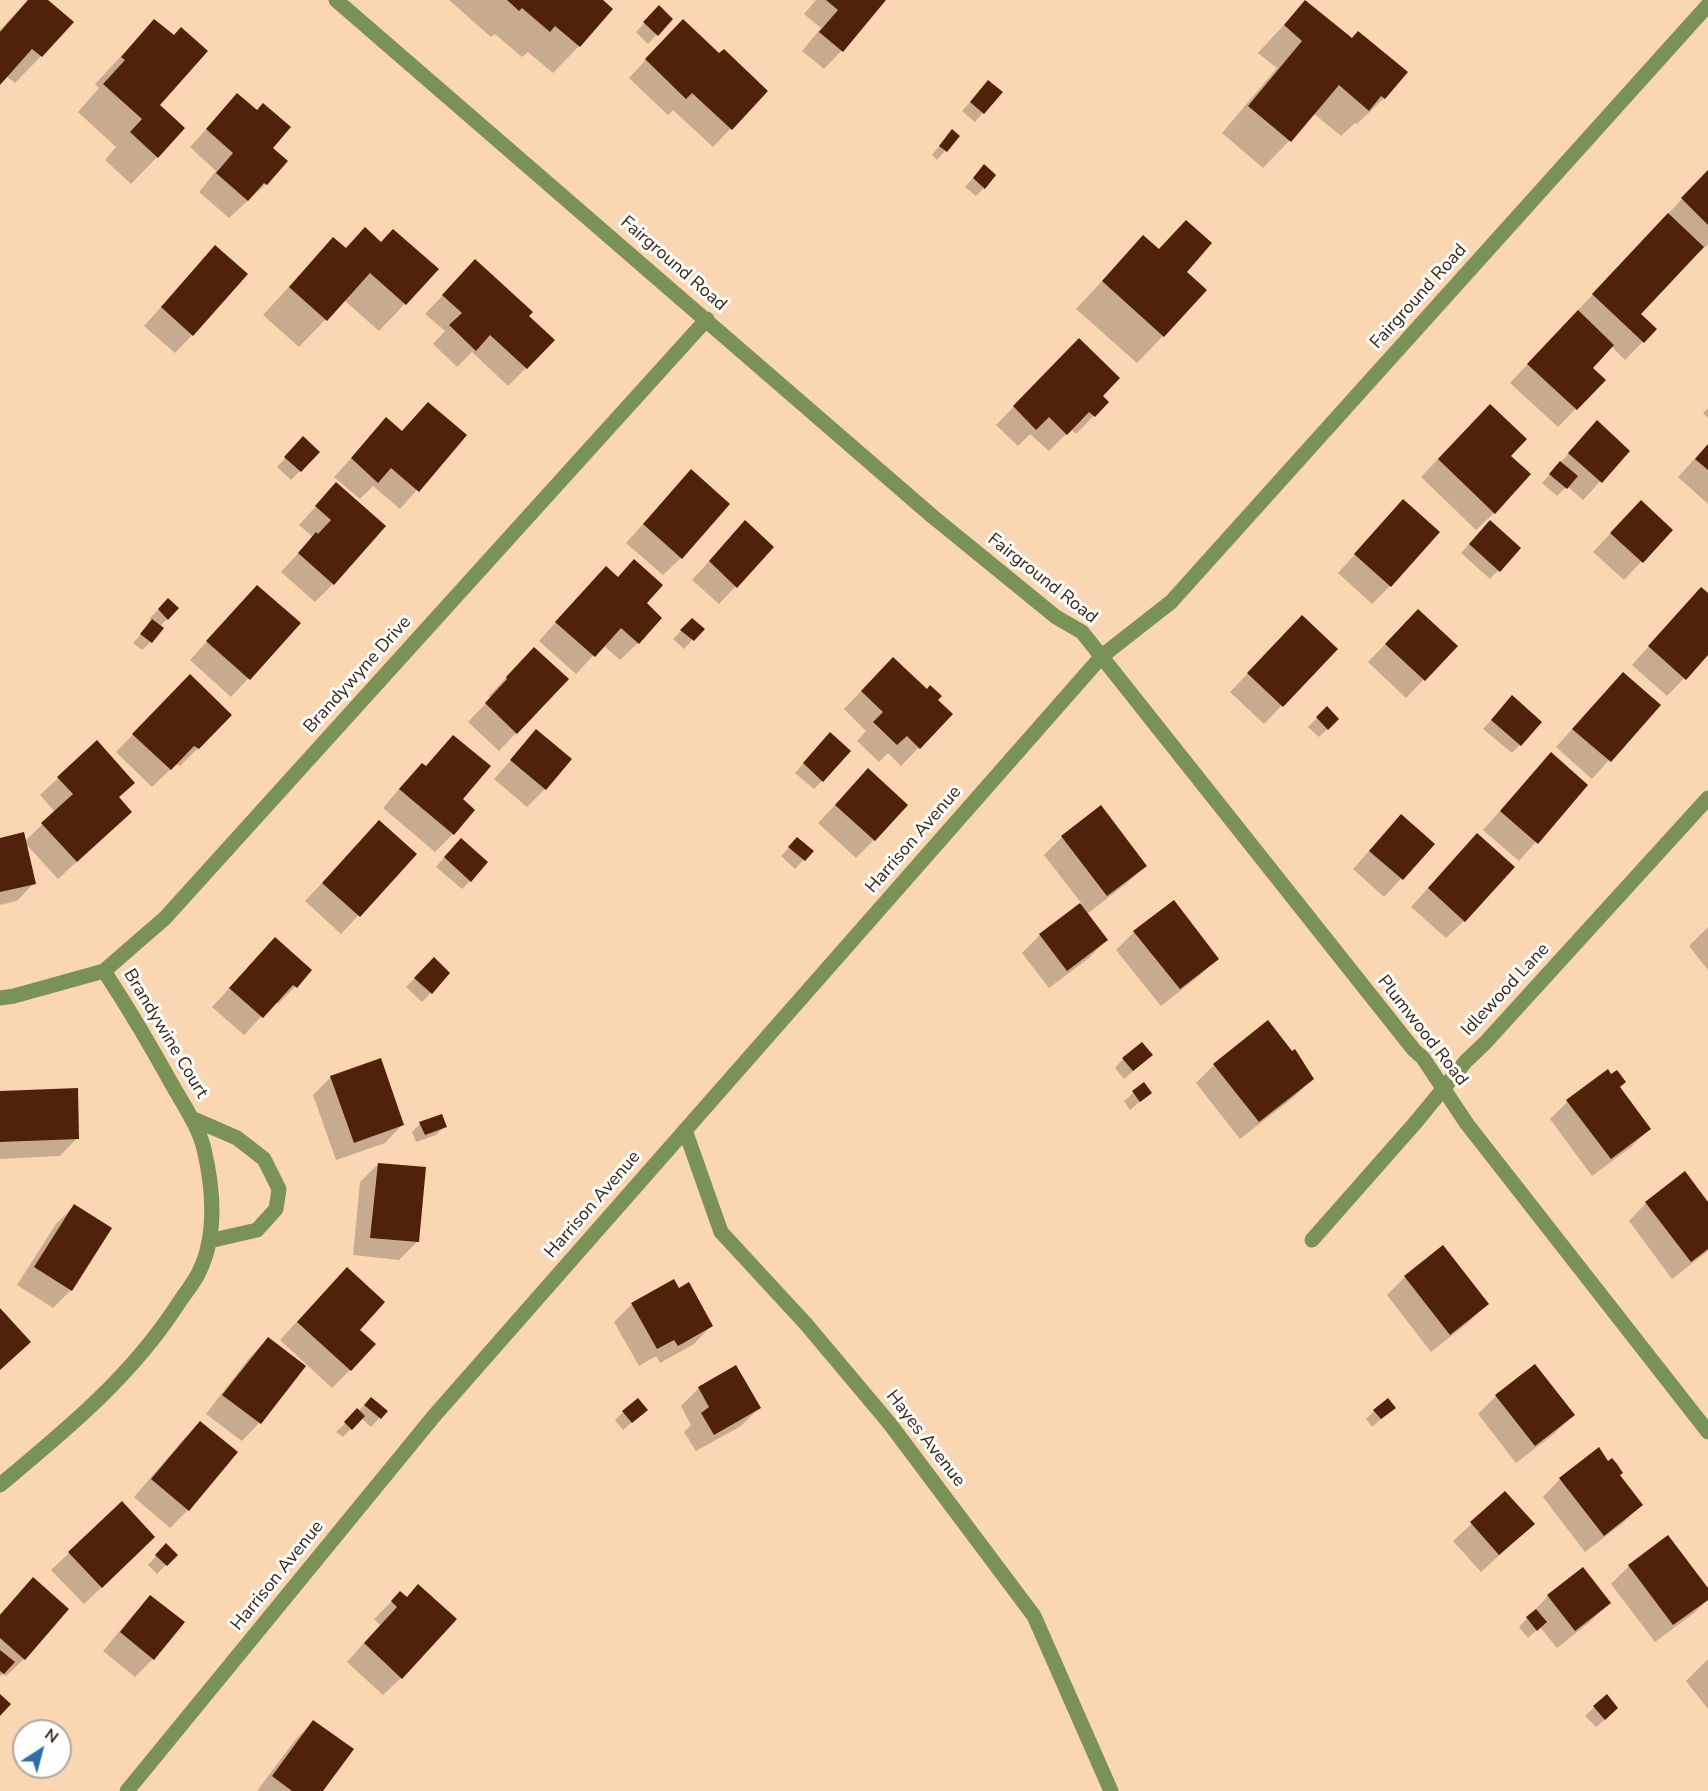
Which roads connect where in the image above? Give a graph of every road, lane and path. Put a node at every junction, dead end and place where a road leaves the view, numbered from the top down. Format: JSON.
{"nodes":[{"id":1,"x":336,"y":0,"type":"edge"},
{"id":2,"x":1708,"y":5,"type":"edge"},
{"id":3,"x":707,"y":319,"type":"junction"},
{"id":4,"x":1102,"y":656,"type":"junction"},
{"id":5,"x":1708,"y":798,"type":"edge"},
{"id":6,"x":104,"y":971,"type":"junction"},
{"id":7,"x":0,"y":998,"type":"edge"},
{"id":8,"x":1444,"y":1088,"type":"junction"},
{"id":9,"x":191,"y":1118,"type":"junction"},
{"id":10,"x":685,"y":1130,"type":"junction"},
{"id":11,"x":1312,"y":1240,"type":"dead end"},
{"id":12,"x":209,"y":1241,"type":"junction"},
{"id":13,"x":1708,"y":1432,"type":"edge"},
{"id":14,"x":0,"y":1485,"type":"edge"},
{"id":15,"x":127,"y":1791,"type":"edge"},
{"id":16,"x":1111,"y":1791,"type":"edge"}],
"edges":[{"from":1,"to":3,"type":"street","name":"Fairground Road"},
{"from":2,"to":4,"type":"street","name":"Fairground Road"},
{"from":3,"to":4,"type":"street","name":"Fairground Road"},
{"from":3,"to":6,"type":"street","name":"Brandywyne Drive"},
{"from":4,"to":8,"type":"street","name":"Plumwood Road"},
{"from":4,"to":10,"type":"street","name":"Harrison Avenue"},
{"from":5,"to":8,"type":"street","name":"Idlewood Lane"},
{"from":6,"to":7,"type":"street","name":"Brandywyne Drive"},
{"from":6,"to":9,"type":"street","name":"Brandywine Court"},
{"from":8,"to":11,"type":"street","name":"Idlewood Lane"},
{"from":8,"to":13,"type":"street","name":"Plumwood Road"},
{"from":9,"to":12,"type":"street","name":"Brandywine Court"},
{"from":9,"to":12,"type":"street","name":"Brandywine Court"},
{"from":10,"to":15,"type":"street","name":"Harrison Avenue"},
{"from":10,"to":16,"type":"street","name":"Hayes Avenue"},
{"from":12,"to":14,"type":"street","name":"Brandywine Court"}]}
